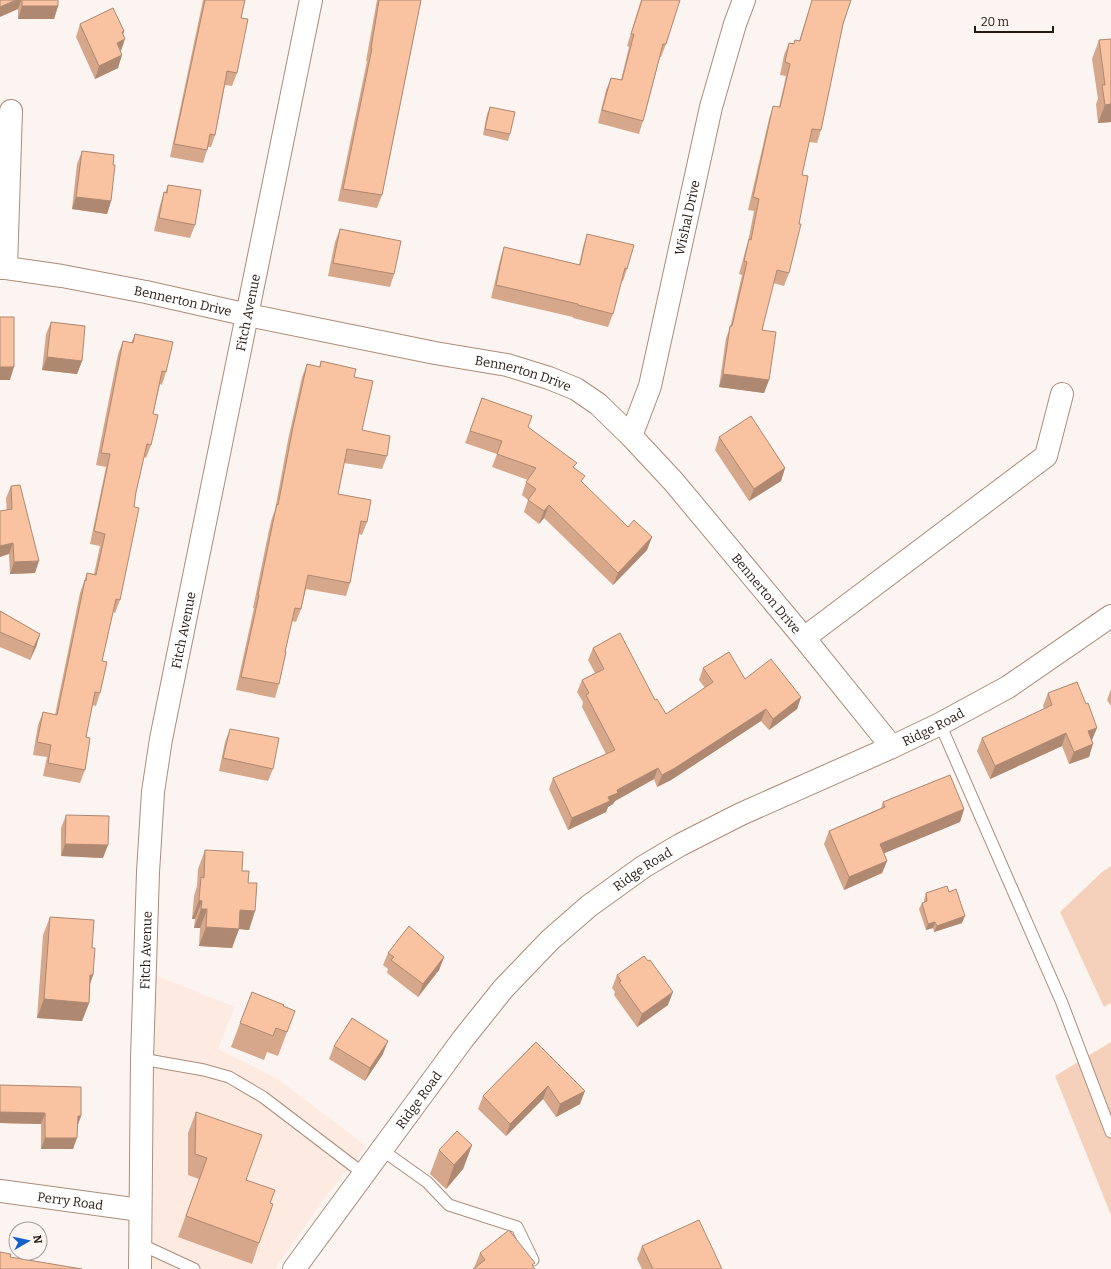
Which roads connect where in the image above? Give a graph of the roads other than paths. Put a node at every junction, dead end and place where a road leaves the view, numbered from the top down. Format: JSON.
{"nodes":[{"id":1,"x":312,"y":0,"type":"edge"},
{"id":2,"x":744,"y":0,"type":"edge"},
{"id":3,"x":11,"y":110,"type":"dead end"},
{"id":4,"x":3,"y":268,"type":"edge"},
{"id":5,"x":248,"y":315,"type":"junction"},
{"id":6,"x":1062,"y":394,"type":"dead end"},
{"id":7,"x":631,"y":436,"type":"junction"},
{"id":8,"x":1111,"y":616,"type":"edge"},
{"id":9,"x":804,"y":638,"type":"junction"},
{"id":10,"x":940,"y":724,"type":"junction"},
{"id":11,"x":892,"y":747,"type":"junction"},
{"id":12,"x":142,"y":1059,"type":"junction"},
{"id":13,"x":1111,"y":1132,"type":"edge"},
{"id":14,"x":382,"y":1150,"type":"junction"},
{"id":15,"x":364,"y":1174,"type":"junction"},
{"id":16,"x":0,"y":1191,"type":"edge"},
{"id":17,"x":140,"y":1210,"type":"junction"},
{"id":18,"x":140,"y":1244,"type":"junction"},
{"id":19,"x":533,"y":1260,"type":"edge"},
{"id":20,"x":140,"y":1269,"type":"edge"},
{"id":21,"x":194,"y":1269,"type":"edge"},
{"id":22,"x":294,"y":1269,"type":"edge"}],
"edges":[{"from":1,"to":5,"type":"street","name":"Fitch Avenue"},
{"from":2,"to":7,"type":"street","name":"Wishal Drive"},
{"from":3,"to":4,"type":"street"},
{"from":4,"to":5,"type":"street","name":"Bennerton Drive"},
{"from":5,"to":7,"type":"street","name":"Bennerton Drive"},
{"from":5,"to":12,"type":"street","name":"Fitch Avenue"},
{"from":6,"to":9,"type":"street"},
{"from":7,"to":9,"type":"street","name":"Bennerton Drive"},
{"from":8,"to":10,"type":"street","name":"Ridge Road"},
{"from":9,"to":11,"type":"street","name":"Bennerton Drive"},
{"from":10,"to":11,"type":"street","name":"Ridge Road"},
{"from":10,"to":13,"type":"lane"},
{"from":11,"to":14,"type":"street","name":"Ridge Road"},
{"from":12,"to":15,"type":"lane"},
{"from":12,"to":17,"type":"street","name":"Fitch Avenue"},
{"from":14,"to":15,"type":"street","name":"Ridge Road"},
{"from":14,"to":19,"type":"lane"},
{"from":15,"to":22,"type":"street","name":"Ridge Road"},
{"from":16,"to":17,"type":"street","name":"Perry Road"},
{"from":17,"to":18,"type":"street","name":"Fitch Avenue"},
{"from":18,"to":20,"type":"street","name":"Fitch Avenue"},
{"from":18,"to":21,"type":"lane"}]}
